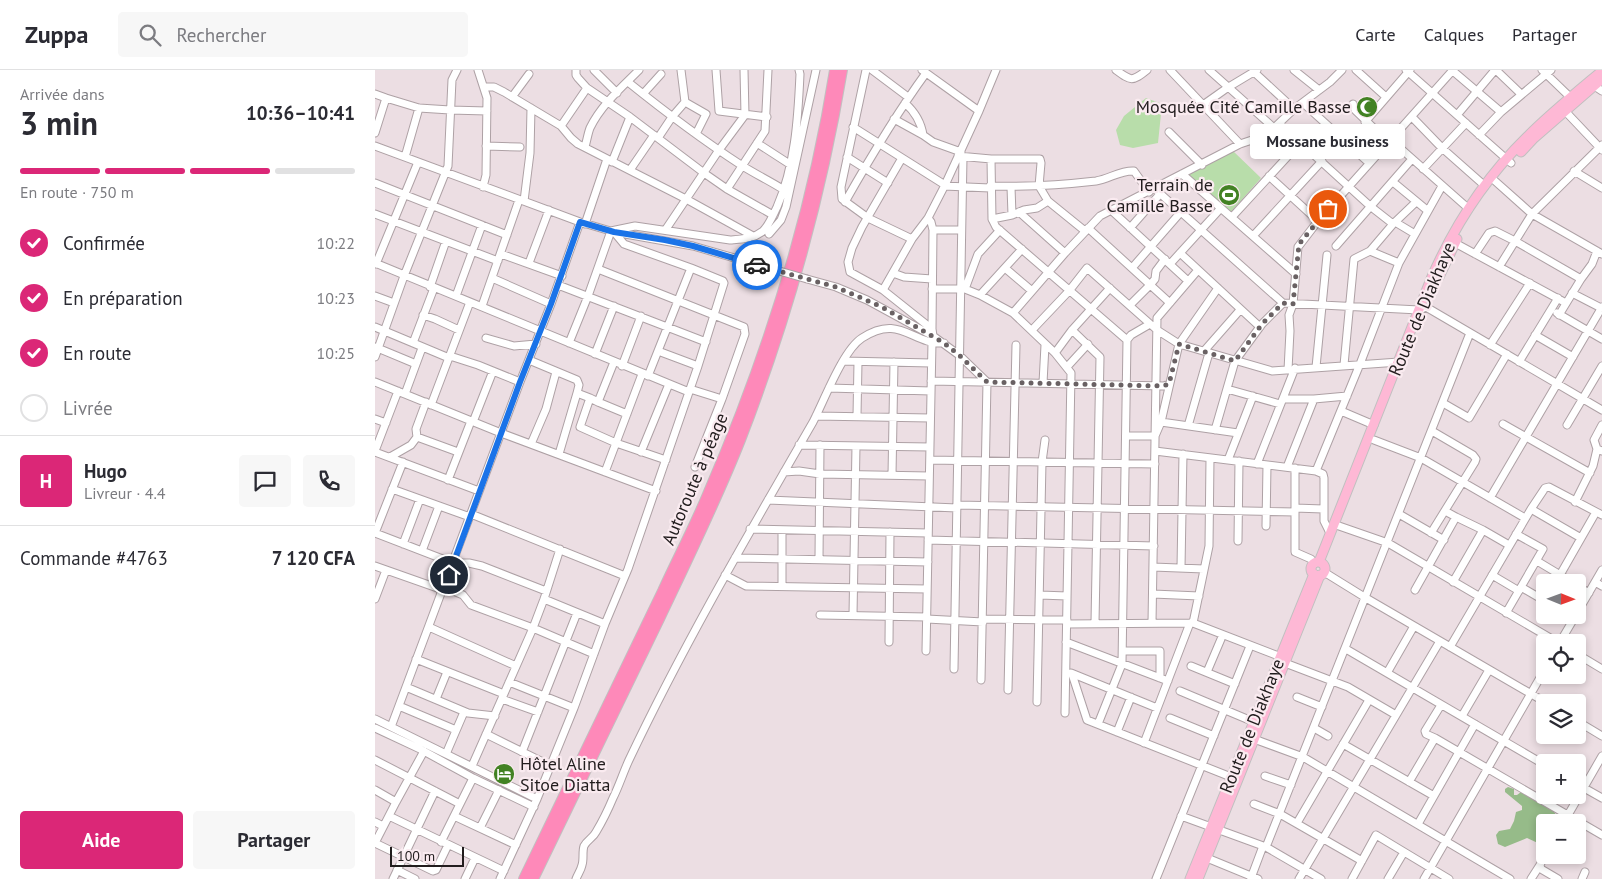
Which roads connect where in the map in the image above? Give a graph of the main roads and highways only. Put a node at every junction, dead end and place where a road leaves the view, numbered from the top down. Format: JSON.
{"nodes":[{"id":1,"x":835,"y":70,"type":"edge"},
{"id":2,"x":842,"y":70,"type":"edge"},
{"id":3,"x":1602,"y":71,"type":"edge"},
{"id":4,"x":1602,"y":79,"type":"edge"},
{"id":5,"x":1591,"y":84,"type":"junction"},
{"id":6,"x":1509,"y":161,"type":"junction"},
{"id":7,"x":1423,"y":309,"type":"junction"},
{"id":8,"x":1319,"y":569,"type":"junction"},
{"id":9,"x":1283,"y":660,"type":"junction"},
{"id":10,"x":1214,"y":828,"type":"junction"},
{"id":11,"x":524,"y":879,"type":"edge"},
{"id":12,"x":533,"y":879,"type":"edge"},
{"id":13,"x":1190,"y":879,"type":"edge"},
{"id":14,"x":1198,"y":879,"type":"edge"}],
"edges":[{"from":1,"to":11,"type":"highway","name":"Autoroute à péage"},
{"from":2,"to":12,"type":"highway"},
{"from":3,"to":5,"type":"main road","name":"Route de Diakhaye"},
{"from":4,"to":5,"type":"main road","name":"Route de Diakhaye"},
{"from":5,"to":6,"type":"main road","name":"Route de Diakhaye"},
{"from":5,"to":6,"type":"main road","name":"Route de Diakhaye"},
{"from":6,"to":7,"type":"main road","name":"Route de Diakhaye"},
{"from":6,"to":7,"type":"main road","name":"Route de Diakhaye"},
{"from":7,"to":8,"type":"main road","name":"Route de Diakhaye"},
{"from":7,"to":8,"type":"main road","name":"Route de Diakhaye"},
{"from":8,"to":9,"type":"main road","name":"Route de Diakhaye"},
{"from":9,"to":10,"type":"main road","name":"Route de Diakhaye"},
{"from":9,"to":10,"type":"main road","name":"Route de Diakhaye"},
{"from":10,"to":13,"type":"main road","name":"Route de Diakhaye"},
{"from":10,"to":14,"type":"main road","name":"Route de Diakhaye"}]}
